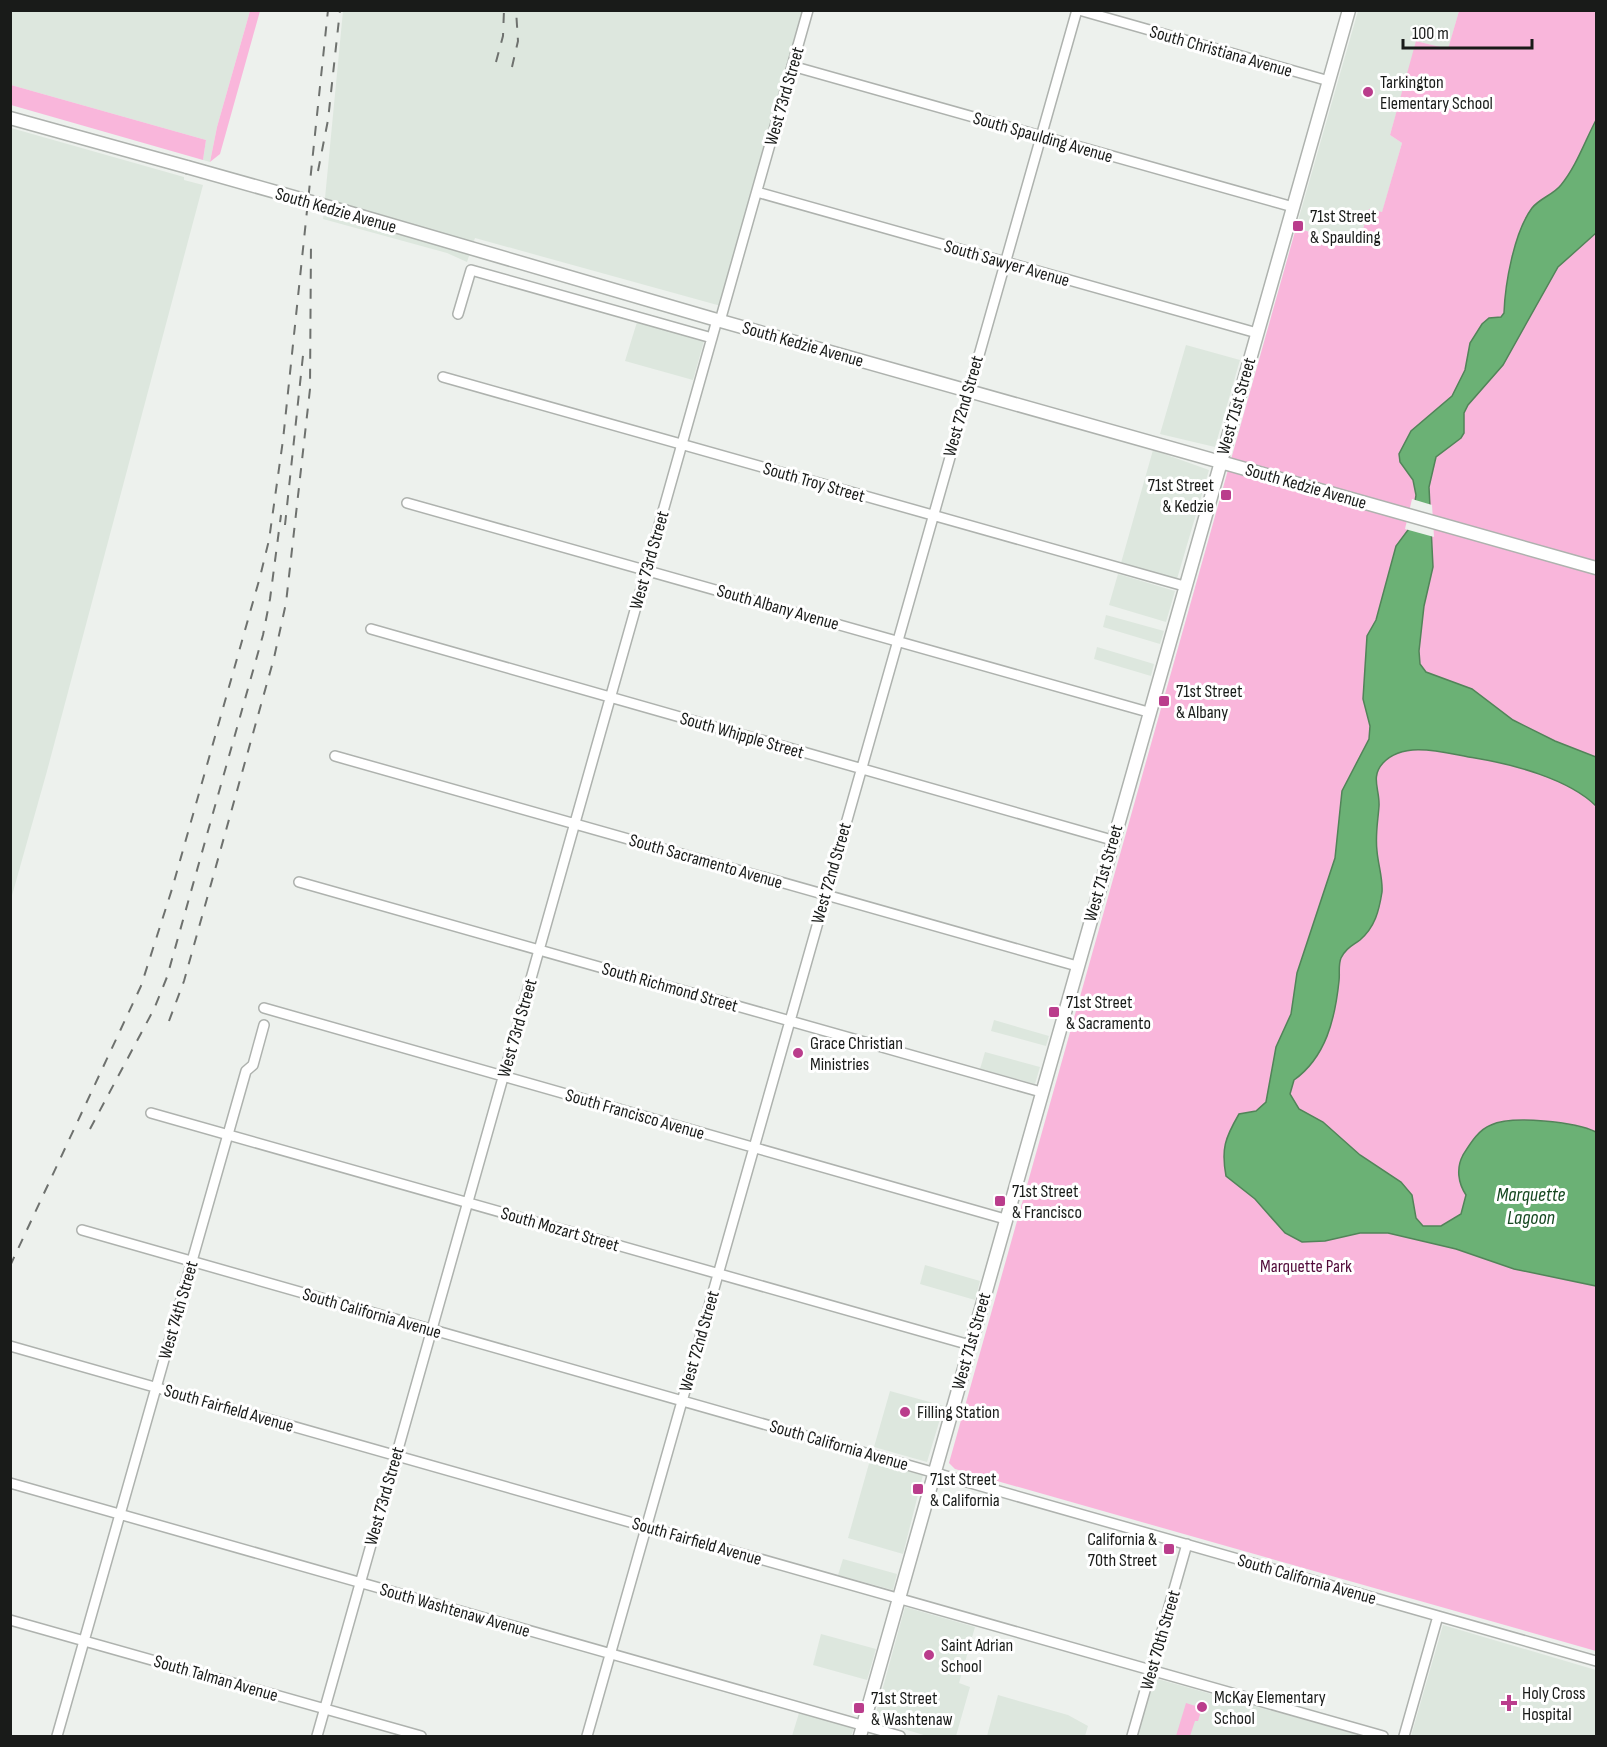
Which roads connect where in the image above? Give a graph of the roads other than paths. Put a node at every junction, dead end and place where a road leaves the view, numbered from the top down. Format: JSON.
{"nodes":[{"id":1,"x":808,"y":10,"type":"edge"},
{"id":2,"x":1078,"y":10,"type":"edge"},
{"id":3,"x":1349,"y":10,"type":"edge"},
{"id":4,"x":792,"y":66,"type":"junction"},
{"id":5,"x":1329,"y":81,"type":"junction"},
{"id":6,"x":10,"y":118,"type":"edge"},
{"id":7,"x":1041,"y":136,"type":"junction"},
{"id":8,"x":757,"y":192,"type":"junction"},
{"id":9,"x":1293,"y":207,"type":"junction"},
{"id":10,"x":1005,"y":262,"type":"junction"},
{"id":11,"x":459,"y":314,"type":"dead end"},
{"id":12,"x":719,"y":320,"type":"junction"},
{"id":13,"x":1257,"y":333,"type":"junction"},
{"id":14,"x":712,"y":338,"type":"junction"},
{"id":15,"x":443,"y":377,"type":"dead end"},
{"id":16,"x":968,"y":390,"type":"junction"},
{"id":17,"x":682,"y":444,"type":"junction"},
{"id":18,"x":1220,"y":461,"type":"junction"},
{"id":19,"x":408,"y":503,"type":"dead end"},
{"id":20,"x":932,"y":515,"type":"junction"},
{"id":21,"x":1596,"y":568,"type":"edge"},
{"id":22,"x":646,"y":570,"type":"junction"},
{"id":23,"x":1184,"y":586,"type":"junction"},
{"id":24,"x":371,"y":629,"type":"dead end"},
{"id":25,"x":897,"y":641,"type":"junction"},
{"id":26,"x":610,"y":697,"type":"junction"},
{"id":27,"x":1148,"y":712,"type":"junction"},
{"id":28,"x":335,"y":756,"type":"dead end"},
{"id":29,"x":861,"y":769,"type":"junction"},
{"id":30,"x":574,"y":824,"type":"junction"},
{"id":31,"x":1112,"y":840,"type":"junction"},
{"id":32,"x":299,"y":882,"type":"dead end"},
{"id":33,"x":825,"y":894,"type":"junction"},
{"id":34,"x":538,"y":950,"type":"junction"},
{"id":35,"x":1077,"y":966,"type":"junction"},
{"id":36,"x":264,"y":1008,"type":"dead end"},
{"id":37,"x":790,"y":1020,"type":"junction"},
{"id":38,"x":264,"y":1025,"type":"dead end"},
{"id":39,"x":503,"y":1077,"type":"junction"},
{"id":40,"x":1041,"y":1092,"type":"junction"},
{"id":41,"x":151,"y":1113,"type":"dead end"},
{"id":42,"x":228,"y":1135,"type":"junction"},
{"id":43,"x":754,"y":1147,"type":"junction"},
{"id":44,"x":467,"y":1203,"type":"junction"},
{"id":45,"x":1005,"y":1219,"type":"junction"},
{"id":46,"x":82,"y":1230,"type":"dead end"},
{"id":47,"x":192,"y":1262,"type":"junction"},
{"id":48,"x":718,"y":1274,"type":"junction"},
{"id":49,"x":431,"y":1330,"type":"junction"},
{"id":50,"x":970,"y":1345,"type":"junction"},
{"id":51,"x":10,"y":1346,"type":"edge"},
{"id":52,"x":156,"y":1388,"type":"junction"},
{"id":53,"x":682,"y":1401,"type":"junction"},
{"id":54,"x":396,"y":1456,"type":"junction"},
{"id":55,"x":934,"y":1472,"type":"junction"},
{"id":56,"x":10,"y":1483,"type":"edge"},
{"id":57,"x":120,"y":1515,"type":"junction"},
{"id":58,"x":647,"y":1527,"type":"junction"},
{"id":59,"x":1187,"y":1544,"type":"junction"},
{"id":60,"x":360,"y":1583,"type":"junction"},
{"id":61,"x":899,"y":1599,"type":"junction"},
{"id":62,"x":1438,"y":1616,"type":"junction"},
{"id":63,"x":10,"y":1620,"type":"edge"},
{"id":64,"x":84,"y":1641,"type":"junction"},
{"id":65,"x":611,"y":1654,"type":"junction"},
{"id":66,"x":1596,"y":1661,"type":"edge"},
{"id":67,"x":1151,"y":1670,"type":"junction"},
{"id":68,"x":324,"y":1709,"type":"junction"},
{"id":69,"x":861,"y":1731,"type":"edge"},
{"id":70,"x":57,"y":1737,"type":"edge"},
{"id":71,"x":316,"y":1737,"type":"edge"},
{"id":72,"x":421,"y":1737,"type":"edge"},
{"id":73,"x":587,"y":1737,"type":"edge"},
{"id":74,"x":900,"y":1737,"type":"edge"},
{"id":75,"x":1132,"y":1737,"type":"edge"},
{"id":76,"x":1383,"y":1737,"type":"edge"},
{"id":77,"x":1404,"y":1737,"type":"edge"}],
"edges":[{"from":1,"to":4,"type":"street","name":"West 73rd Street"},
{"from":2,"to":5,"type":"street","name":"South Christiana Avenue"},
{"from":2,"to":7,"type":"street","name":"West 72nd Street"},
{"from":3,"to":5,"type":"main road","name":"West 71st Street"},
{"from":4,"to":7,"type":"street","name":"South Spaulding Avenue"},
{"from":4,"to":8,"type":"street","name":"West 73rd Street"},
{"from":5,"to":9,"type":"main road","name":"West 71st Street"},
{"from":6,"to":12,"type":"main road","name":"South Kedzie Avenue","bridge":true},
{"from":7,"to":9,"type":"street","name":"South Spaulding Avenue"},
{"from":7,"to":10,"type":"street","name":"West 72nd Street"},
{"from":8,"to":10,"type":"street","name":"South Sawyer Avenue"},
{"from":8,"to":12,"type":"street","name":"West 73rd Street"},
{"from":9,"to":13,"type":"main road","name":"West 71st Street"},
{"from":10,"to":13,"type":"street","name":"South Sawyer Avenue"},
{"from":10,"to":16,"type":"street","name":"West 72nd Street"},
{"from":11,"to":14,"type":"street"},
{"from":12,"to":14,"type":"street","name":"West 73rd Street"},
{"from":12,"to":16,"type":"main road","name":"South Kedzie Avenue"},
{"from":13,"to":18,"type":"main road","name":"West 71st Street"},
{"from":14,"to":17,"type":"street","name":"West 73rd Street"},
{"from":15,"to":17,"type":"street","name":"South Troy Street"},
{"from":16,"to":18,"type":"main road","name":"South Kedzie Avenue"},
{"from":16,"to":20,"type":"street","name":"West 72nd Street"},
{"from":17,"to":20,"type":"street","name":"South Troy Street"},
{"from":17,"to":22,"type":"street","name":"West 73rd Street"},
{"from":18,"to":21,"type":"main road","name":"South Kedzie Avenue"},
{"from":18,"to":23,"type":"main road","name":"West 71st Street"},
{"from":19,"to":22,"type":"street","name":"South Albany Avenue"},
{"from":20,"to":23,"type":"street","name":"South Troy Street"},
{"from":20,"to":25,"type":"street","name":"West 72nd Street"},
{"from":22,"to":25,"type":"street","name":"South Albany Avenue"},
{"from":22,"to":26,"type":"street","name":"West 73rd Street"},
{"from":23,"to":27,"type":"main road","name":"West 71st Street"},
{"from":24,"to":26,"type":"street","name":"South Whipple Street"},
{"from":25,"to":27,"type":"street","name":"South Albany Avenue"},
{"from":25,"to":29,"type":"street","name":"West 72nd Street"},
{"from":26,"to":29,"type":"street","name":"South Whipple Street"},
{"from":26,"to":30,"type":"street","name":"West 73rd Street"},
{"from":27,"to":31,"type":"main road","name":"West 71st Street"},
{"from":28,"to":30,"type":"street","name":"South Sacramento Avenue"},
{"from":29,"to":31,"type":"street","name":"South Whipple Street"},
{"from":29,"to":33,"type":"street","name":"West 72nd Street"},
{"from":30,"to":33,"type":"street","name":"South Sacramento Avenue"},
{"from":30,"to":34,"type":"street","name":"West 73rd Street"},
{"from":31,"to":35,"type":"main road","name":"West 71st Street"},
{"from":32,"to":34,"type":"street","name":"South Richmond Street"},
{"from":33,"to":35,"type":"street","name":"South Sacramento Avenue"},
{"from":33,"to":37,"type":"street","name":"West 72nd Street"},
{"from":34,"to":37,"type":"street","name":"South Richmond Street"},
{"from":34,"to":39,"type":"street","name":"West 73rd Street"},
{"from":35,"to":40,"type":"main road","name":"West 71st Street"},
{"from":36,"to":39,"type":"street","name":"South Francisco Avenue"},
{"from":37,"to":40,"type":"street","name":"South Richmond Street"},
{"from":37,"to":43,"type":"street","name":"West 72nd Street"},
{"from":38,"to":42,"type":"street","name":"West 74th Street"},
{"from":39,"to":43,"type":"street","name":"South Francisco Avenue"},
{"from":39,"to":44,"type":"street","name":"West 73rd Street"},
{"from":40,"to":45,"type":"main road","name":"West 71st Street"},
{"from":41,"to":42,"type":"street","name":"South Mozart Street"},
{"from":42,"to":44,"type":"street","name":"South Mozart Street"},
{"from":42,"to":47,"type":"street","name":"West 74th Street"},
{"from":43,"to":45,"type":"street","name":"South Francisco Avenue"},
{"from":43,"to":48,"type":"street","name":"West 72nd Street"},
{"from":44,"to":48,"type":"street","name":"South Mozart Street"},
{"from":44,"to":49,"type":"street","name":"West 73rd Street"},
{"from":45,"to":50,"type":"main road","name":"West 71st Street"},
{"from":46,"to":47,"type":"street","name":"South California Avenue"},
{"from":47,"to":49,"type":"street","name":"South California Avenue"},
{"from":47,"to":52,"type":"street","name":"West 74th Street"},
{"from":48,"to":50,"type":"street","name":"South Mozart Street"},
{"from":48,"to":53,"type":"street","name":"West 72nd Street"},
{"from":49,"to":53,"type":"street","name":"South California Avenue"},
{"from":49,"to":54,"type":"street","name":"West 73rd Street"},
{"from":50,"to":55,"type":"main road","name":"West 71st Street"},
{"from":51,"to":52,"type":"street","name":"South Fairfield Avenue"},
{"from":52,"to":54,"type":"street","name":"South Fairfield Avenue"},
{"from":52,"to":57,"type":"street","name":"West 74th Street"},
{"from":53,"to":55,"type":"street","name":"South California Avenue"},
{"from":53,"to":58,"type":"street","name":"West 72nd Street"},
{"from":54,"to":58,"type":"street","name":"South Fairfield Avenue"},
{"from":54,"to":60,"type":"street","name":"West 73rd Street"},
{"from":55,"to":59,"type":"street","name":"South California Avenue"},
{"from":55,"to":61,"type":"main road","name":"West 71st Street"},
{"from":56,"to":57,"type":"street","name":"South Washtenaw Avenue"},
{"from":57,"to":60,"type":"street","name":"South Washtenaw Avenue"},
{"from":57,"to":64,"type":"street","name":"West 74th Street"},
{"from":58,"to":61,"type":"street","name":"South Fairfield Avenue"},
{"from":58,"to":65,"type":"street","name":"West 72nd Street"},
{"from":59,"to":62,"type":"street","name":"South California Avenue"},
{"from":59,"to":67,"type":"street","name":"West 70th Street"},
{"from":60,"to":65,"type":"street","name":"South Washtenaw Avenue"},
{"from":60,"to":68,"type":"street","name":"West 73rd Street"},
{"from":61,"to":67,"type":"street","name":"South Fairfield Avenue"},
{"from":61,"to":69,"type":"main road","name":"West 71st Street"},
{"from":62,"to":66,"type":"street","name":"South California Avenue"},
{"from":62,"to":77,"type":"street"},
{"from":63,"to":64,"type":"street","name":"South Talman Avenue"},
{"from":64,"to":68,"type":"street","name":"South Talman Avenue"},
{"from":64,"to":70,"type":"street","name":"West 74th Street"},
{"from":65,"to":69,"type":"street","name":"South Washtenaw Avenue"},
{"from":65,"to":73,"type":"street","name":"West 72nd Street"},
{"from":67,"to":75,"type":"street","name":"West 70th Street"},
{"from":67,"to":76,"type":"street","name":"South Fairfield Avenue"},
{"from":68,"to":71,"type":"street","name":"West 73rd Street"},
{"from":68,"to":72,"type":"street","name":"South Talman Avenue"},
{"from":69,"to":74,"type":"street","name":"South Washtenaw Avenue"}]}
